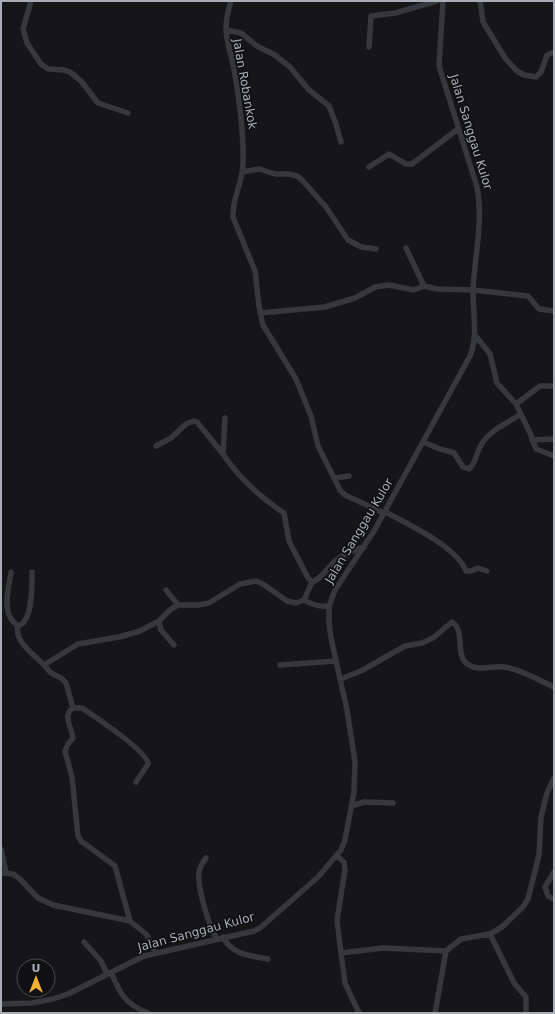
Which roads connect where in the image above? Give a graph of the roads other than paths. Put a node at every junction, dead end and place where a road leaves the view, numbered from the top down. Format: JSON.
{"nodes":[{"id":1,"x":31,"y":1,"type":"edge"},
{"id":2,"x":232,"y":1,"type":"edge"},
{"id":3,"x":437,"y":1,"type":"edge"},
{"id":4,"x":444,"y":1,"type":"edge"},
{"id":5,"x":480,"y":1,"type":"edge"},
{"id":6,"x":226,"y":30,"type":"junction"},
{"id":7,"x":369,"y":47,"type":"dead end"},
{"id":8,"x":554,"y":52,"type":"edge"},
{"id":9,"x":128,"y":113,"type":"dead end"},
{"id":10,"x":458,"y":130,"type":"junction"},
{"id":11,"x":340,"y":142,"type":"dead end"},
{"id":12,"x":369,"y":167,"type":"dead end"},
{"id":13,"x":243,"y":172,"type":"junction"},
{"id":14,"x":406,"y":248,"type":"dead end"},
{"id":15,"x":376,"y":249,"type":"dead end"},
{"id":16,"x":424,"y":286,"type":"junction"},
{"id":17,"x":473,"y":290,"type":"junction"},
{"id":18,"x":554,"y":311,"type":"edge"},
{"id":19,"x":260,"y":313,"type":"junction"},
{"id":20,"x":474,"y":335,"type":"junction"},
{"id":21,"x":554,"y":386,"type":"edge"},
{"id":22,"x":516,"y":404,"type":"junction"},
{"id":23,"x":521,"y":414,"type":"junction"},
{"id":24,"x":225,"y":418,"type":"dead end"},
{"id":25,"x":554,"y":439,"type":"edge"},
{"id":26,"x":532,"y":440,"type":"junction"},
{"id":27,"x":423,"y":442,"type":"junction"},
{"id":28,"x":156,"y":446,"type":"dead end"},
{"id":29,"x":223,"y":454,"type":"junction"},
{"id":30,"x":554,"y":456,"type":"edge"},
{"id":31,"x":349,"y":476,"type":"dead end"},
{"id":32,"x":335,"y":478,"type":"junction"},
{"id":33,"x":384,"y":512,"type":"junction"},
{"id":34,"x":364,"y":547,"type":"junction"},
{"id":35,"x":487,"y":571,"type":"dead end"},
{"id":36,"x":11,"y":572,"type":"dead end"},
{"id":37,"x":32,"y":572,"type":"dead end"},
{"id":38,"x":312,"y":582,"type":"junction"},
{"id":39,"x":166,"y":590,"type":"dead end"},
{"id":40,"x":304,"y":600,"type":"junction"},
{"id":41,"x":178,"y":605,"type":"junction"},
{"id":42,"x":329,"y":606,"type":"junction"},
{"id":43,"x":159,"y":621,"type":"junction"},
{"id":44,"x":18,"y":626,"type":"junction"},
{"id":45,"x":174,"y":645,"type":"dead end"},
{"id":46,"x":336,"y":661,"type":"junction"},
{"id":47,"x":44,"y":664,"type":"junction"},
{"id":48,"x":280,"y":665,"type":"dead end"},
{"id":49,"x":341,"y":679,"type":"junction"},
{"id":50,"x":554,"y":687,"type":"edge"},
{"id":51,"x":73,"y":708,"type":"junction"},
{"id":52,"x":554,"y":778,"type":"edge"},
{"id":53,"x":136,"y":782,"type":"dead end"},
{"id":54,"x":393,"y":803,"type":"dead end"},
{"id":55,"x":351,"y":806,"type":"junction"},
{"id":56,"x":1,"y":849,"type":"edge"},
{"id":57,"x":337,"y":856,"type":"junction"},
{"id":58,"x":206,"y":858,"type":"dead end"},
{"id":59,"x":554,"y":872,"type":"edge"},
{"id":60,"x":4,"y":873,"type":"edge"},
{"id":61,"x":554,"y":900,"type":"edge"},
{"id":62,"x":130,"y":921,"type":"junction"},
{"id":63,"x":490,"y":934,"type":"junction"},
{"id":64,"x":220,"y":938,"type":"junction"},
{"id":65,"x":84,"y":942,"type":"dead end"},
{"id":66,"x":446,"y":951,"type":"junction"},
{"id":67,"x":155,"y":953,"type":"junction"},
{"id":68,"x":341,"y":953,"type":"junction"},
{"id":69,"x":268,"y":959,"type":"dead end"},
{"id":70,"x":109,"y":973,"type":"junction"},
{"id":71,"x":1,"y":1004,"type":"edge"},
{"id":72,"x":148,"y":1013,"type":"edge"},
{"id":73,"x":359,"y":1013,"type":"edge"},
{"id":74,"x":436,"y":1013,"type":"edge"},
{"id":75,"x":526,"y":1013,"type":"edge"}],
"edges":[{"from":1,"to":9,"type":"street"},
{"from":2,"to":6,"type":"street","name":"Jalan Robankok"},
{"from":3,"to":7,"type":"street"},
{"from":4,"to":10,"type":"street","name":"Jalan Sanggau Kulor"},
{"from":5,"to":8,"type":"street"},
{"from":6,"to":11,"type":"street"},
{"from":6,"to":13,"type":"street","name":"Jalan Robankok"},
{"from":10,"to":12,"type":"street"},
{"from":10,"to":17,"type":"street","name":"Jalan Sanggau Kulor"},
{"from":13,"to":15,"type":"street"},
{"from":13,"to":19,"type":"street","name":"Jalan Robankok"},
{"from":14,"to":16,"type":"street"},
{"from":16,"to":17,"type":"street"},
{"from":16,"to":19,"type":"street"},
{"from":17,"to":18,"type":"street"},
{"from":17,"to":20,"type":"street","name":"Jalan Sanggau Kulor"},
{"from":19,"to":32,"type":"street","name":"Jalan Robankok"},
{"from":20,"to":22,"type":"street"},
{"from":20,"to":27,"type":"street","name":"Jalan Sanggau Kulor"},
{"from":21,"to":22,"type":"street"},
{"from":22,"to":23,"type":"street"},
{"from":23,"to":26,"type":"street"},
{"from":23,"to":27,"type":"street"},
{"from":24,"to":29,"type":"street"},
{"from":25,"to":26,"type":"street"},
{"from":26,"to":30,"type":"street"},
{"from":27,"to":33,"type":"street","name":"Jalan Sanggau Kulor"},
{"from":28,"to":29,"type":"street"},
{"from":29,"to":38,"type":"street"},
{"from":31,"to":32,"type":"street"},
{"from":32,"to":33,"type":"street","name":"Jalan Robankok"},
{"from":33,"to":34,"type":"street","name":"Jalan Sanggau Kulor"},
{"from":33,"to":35,"type":"street","name":"Jalan Robankok"},
{"from":34,"to":38,"type":"street"},
{"from":34,"to":42,"type":"street","name":"Jalan Sanggau Kulor"},
{"from":36,"to":44,"type":"street"},
{"from":37,"to":44,"type":"street"},
{"from":38,"to":40,"type":"street"},
{"from":39,"to":41,"type":"street"},
{"from":40,"to":41,"type":"street"},
{"from":40,"to":42,"type":"street"},
{"from":41,"to":43,"type":"street"},
{"from":42,"to":46,"type":"street","name":"Jalan Sanggau Kulor"},
{"from":43,"to":45,"type":"street"},
{"from":43,"to":47,"type":"street"},
{"from":44,"to":47,"type":"street"},
{"from":46,"to":48,"type":"street"},
{"from":46,"to":49,"type":"street","name":"Jalan Sanggau Kulor"},
{"from":47,"to":51,"type":"street"},
{"from":49,"to":50,"type":"street"},
{"from":49,"to":55,"type":"street","name":"Jalan Sanggau Kulor"},
{"from":51,"to":53,"type":"street"},
{"from":51,"to":62,"type":"street"},
{"from":52,"to":63,"type":"street"},
{"from":54,"to":55,"type":"street"},
{"from":55,"to":57,"type":"street","name":"Jalan Sanggau Kulor"},
{"from":56,"to":60,"type":"street"},
{"from":57,"to":64,"type":"street","name":"Jalan Sanggau Kulor"},
{"from":57,"to":68,"type":"street"},
{"from":58,"to":64,"type":"street"},
{"from":59,"to":61,"type":"street"},
{"from":60,"to":62,"type":"street"},
{"from":62,"to":67,"type":"street"},
{"from":63,"to":66,"type":"street"},
{"from":63,"to":75,"type":"street"},
{"from":64,"to":67,"type":"street","name":"Jalan Sanggau Kulor"},
{"from":64,"to":69,"type":"street"},
{"from":65,"to":70,"type":"street"},
{"from":66,"to":68,"type":"street"},
{"from":66,"to":74,"type":"street"},
{"from":67,"to":70,"type":"street","name":"Jalan Sanggau Kulor"},
{"from":68,"to":73,"type":"street"},
{"from":70,"to":71,"type":"street","name":"Jalan Sanggau Kulor"},
{"from":70,"to":72,"type":"street"}]}
